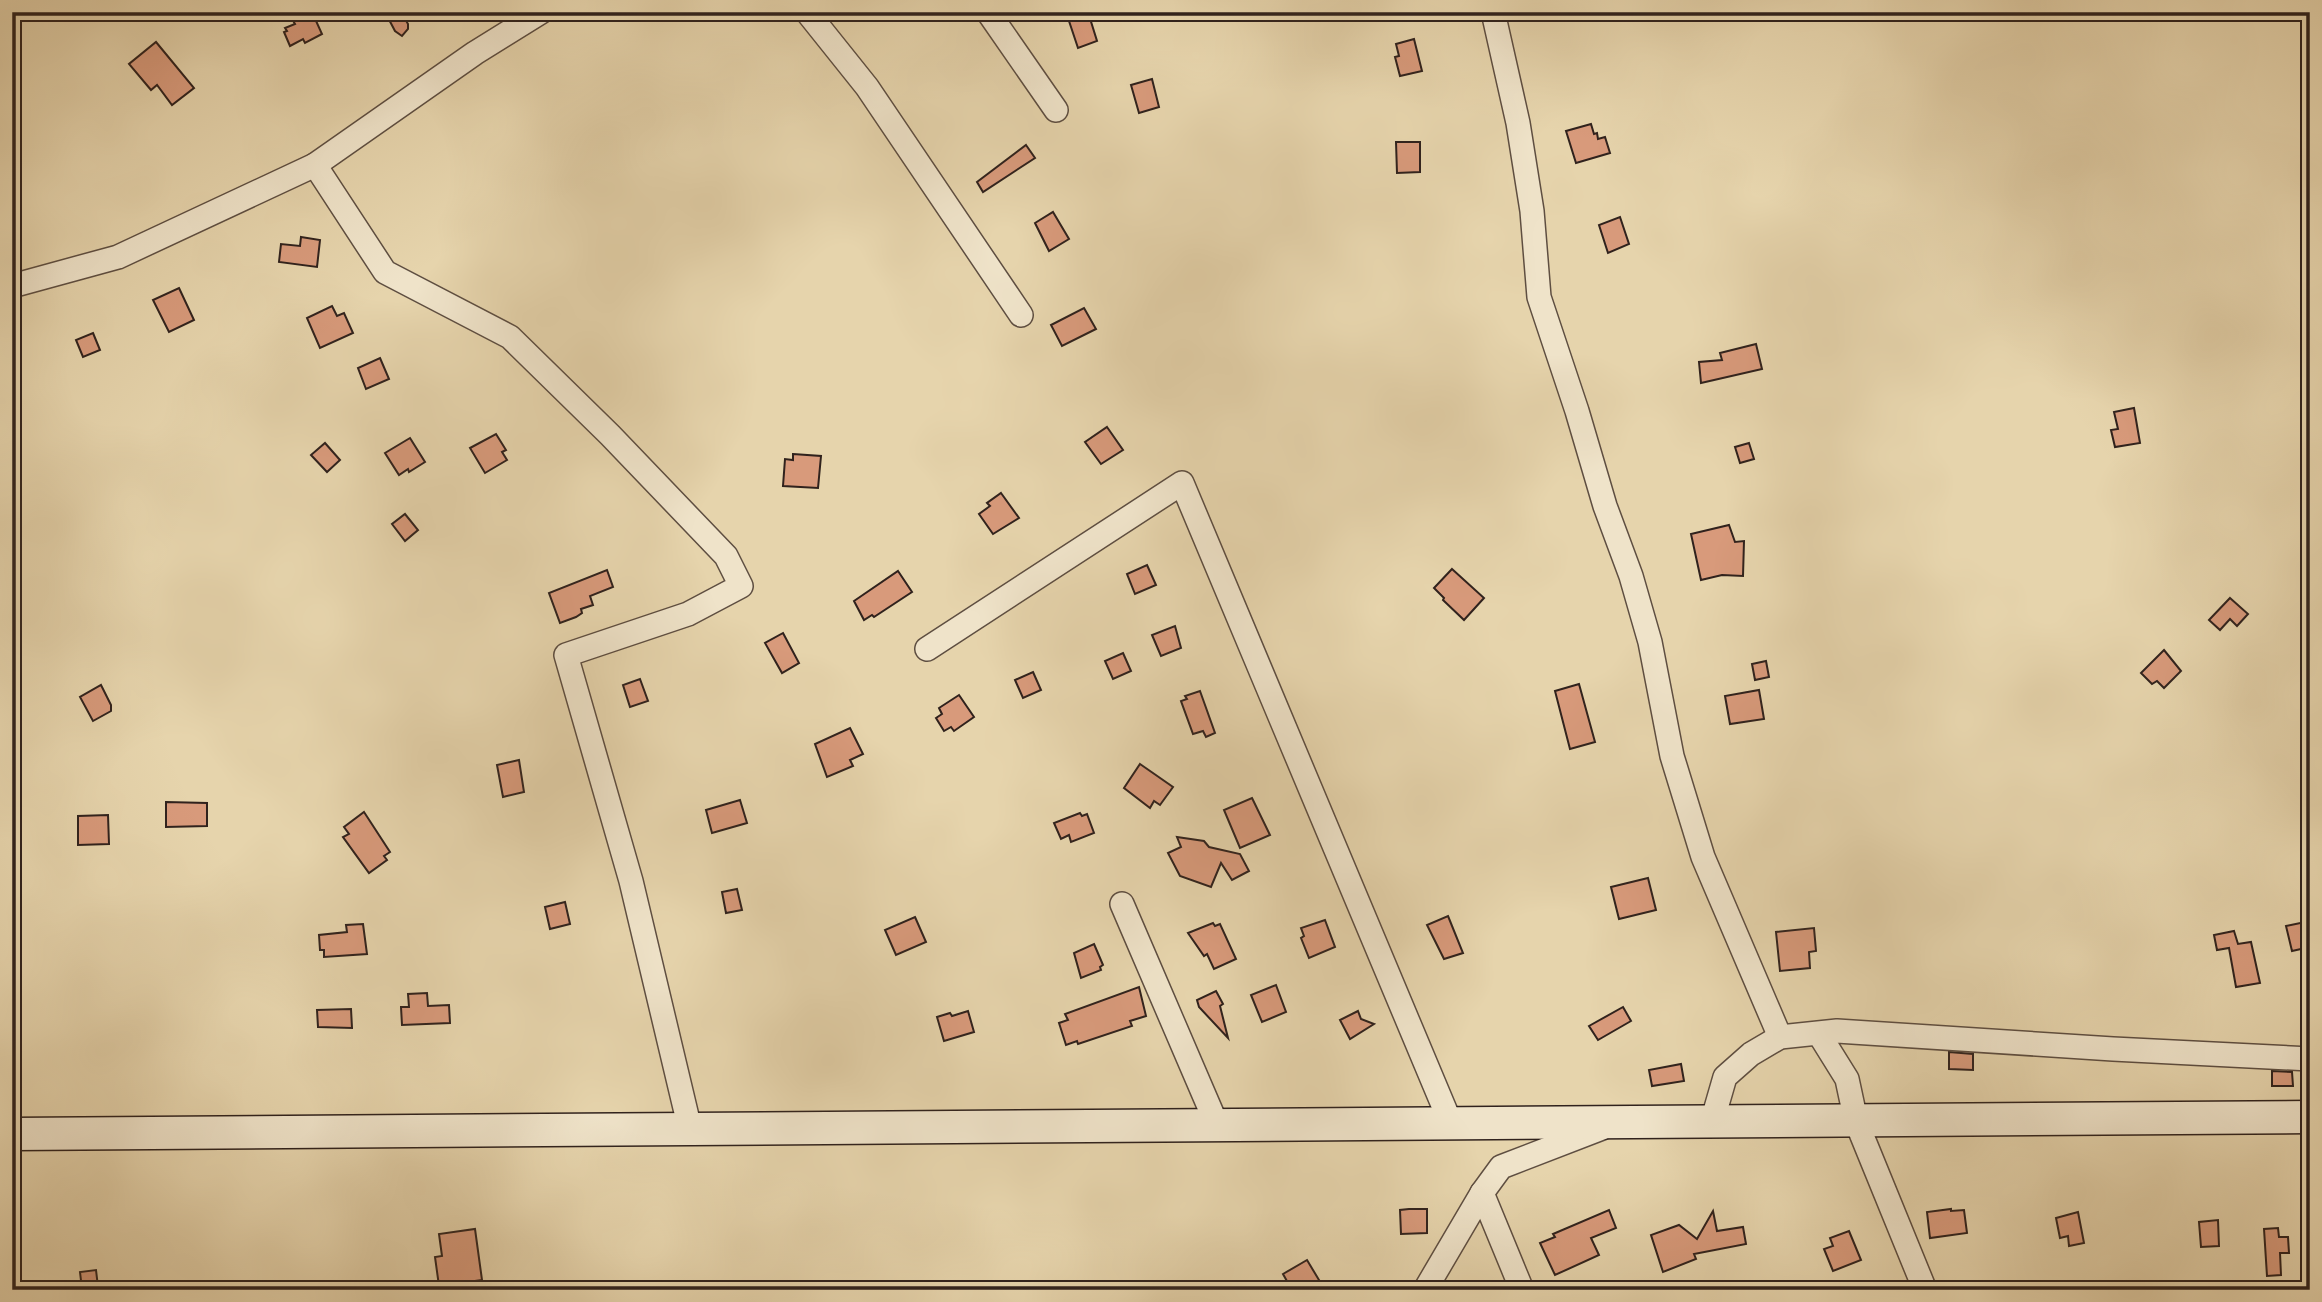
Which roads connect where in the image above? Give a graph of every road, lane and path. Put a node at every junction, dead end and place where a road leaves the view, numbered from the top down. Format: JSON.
{"nodes":[{"id":1,"x":541,"y":12,"type":"edge"},
{"id":2,"x":807,"y":12,"type":"edge"},
{"id":3,"x":988,"y":12,"type":"edge"},
{"id":4,"x":1493,"y":12,"type":"edge"},
{"id":5,"x":1056,"y":110,"type":"dead end"},
{"id":6,"x":315,"y":164,"type":"junction"},
{"id":7,"x":12,"y":286,"type":"edge"},
{"id":8,"x":1021,"y":315,"type":"dead end"},
{"id":9,"x":927,"y":649,"type":"dead end"},
{"id":10,"x":1122,"y":904,"type":"dead end"},
{"id":11,"x":1819,"y":1034,"type":"junction"},
{"id":12,"x":1780,"y":1037,"type":"junction"},
{"id":13,"x":2310,"y":1059,"type":"edge"},
{"id":14,"x":2310,"y":1117,"type":"edge"},
{"id":15,"x":1856,"y":1121,"type":"junction"},
{"id":16,"x":1615,"y":1122,"type":"junction"},
{"id":17,"x":1712,"y":1122,"type":"junction"},
{"id":18,"x":1451,"y":1124,"type":"junction"},
{"id":19,"x":1217,"y":1125,"type":"junction"},
{"id":20,"x":690,"y":1129,"type":"junction"},
{"id":21,"x":12,"y":1134,"type":"edge"},
{"id":22,"x":1482,"y":1193,"type":"junction"},
{"id":23,"x":1425,"y":1290,"type":"edge"},
{"id":24,"x":1522,"y":1290,"type":"edge"},
{"id":25,"x":1925,"y":1290,"type":"edge"}],
"edges":[{"from":1,"to":6,"type":"street"},
{"from":2,"to":8,"type":"street"},
{"from":3,"to":5,"type":"street"},
{"from":4,"to":12,"type":"street"},
{"from":6,"to":7,"type":"street"},
{"from":6,"to":20,"type":"street"},
{"from":9,"to":18,"type":"street"},
{"from":10,"to":19,"type":"street"},
{"from":11,"to":12,"type":"street"},
{"from":11,"to":13,"type":"street"},
{"from":11,"to":15,"type":"street"},
{"from":12,"to":17,"type":"street"},
{"from":14,"to":15,"type":"main road"},
{"from":15,"to":17,"type":"main road"},
{"from":15,"to":25,"type":"street"},
{"from":16,"to":17,"type":"main road"},
{"from":16,"to":18,"type":"main road"},
{"from":16,"to":22,"type":"street"},
{"from":18,"to":19,"type":"main road"},
{"from":19,"to":20,"type":"main road"},
{"from":20,"to":21,"type":"main road"},
{"from":22,"to":23,"type":"street"},
{"from":22,"to":24,"type":"street"}]}
